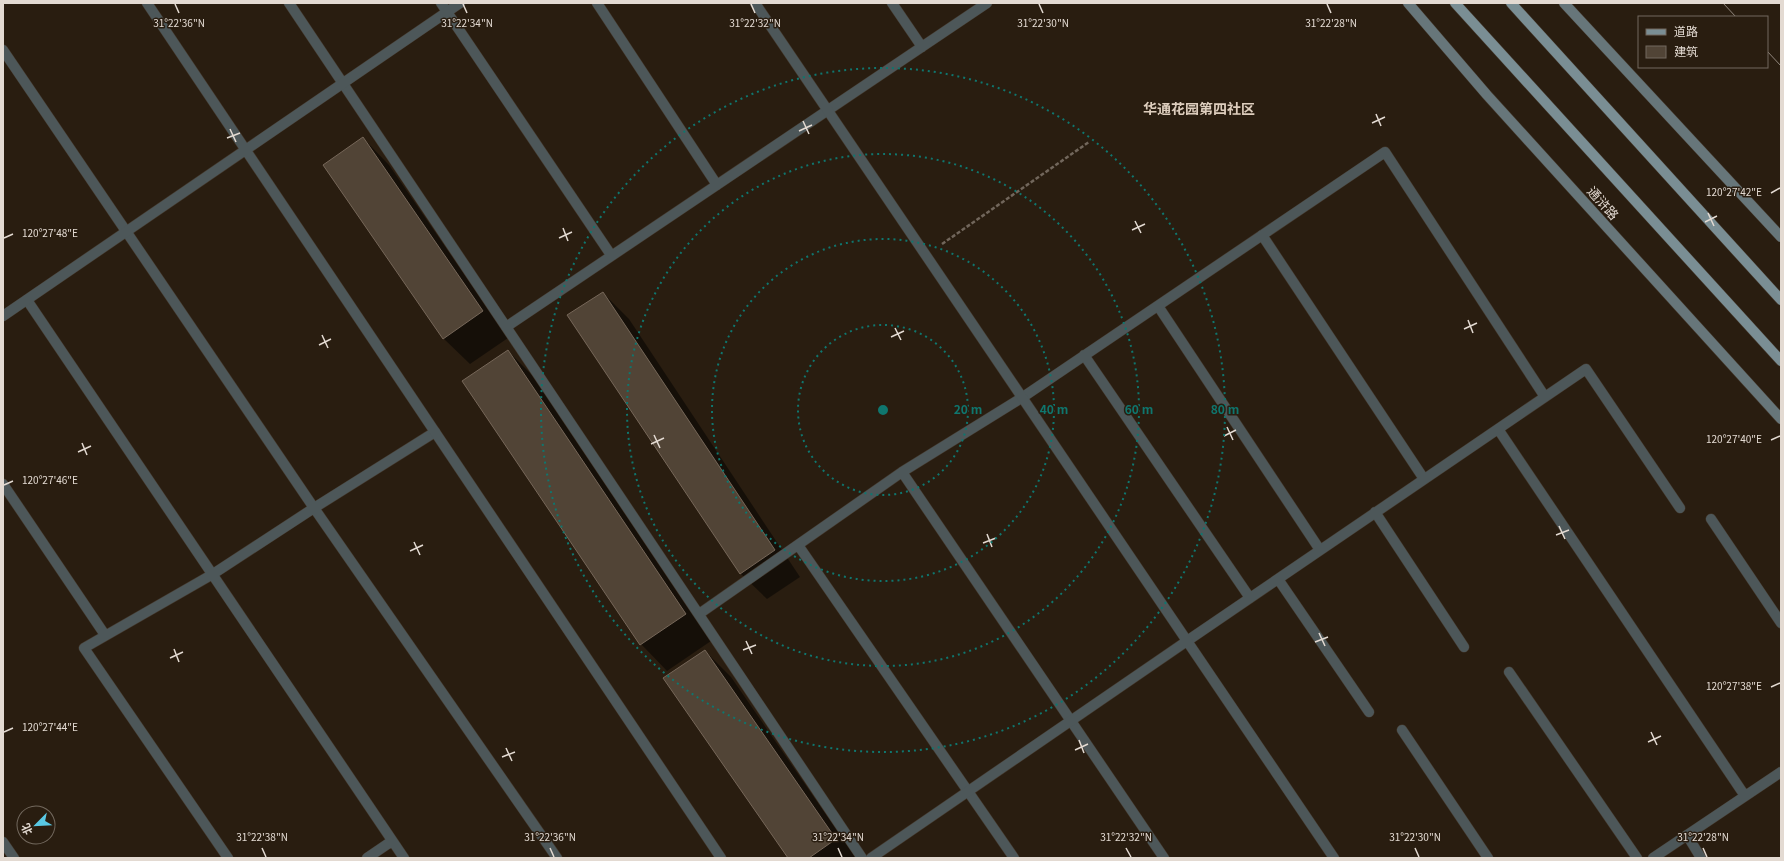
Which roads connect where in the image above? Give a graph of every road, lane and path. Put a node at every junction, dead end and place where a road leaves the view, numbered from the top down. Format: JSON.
{"nodes":[{"id":1,"x":147,"y":3,"type":"edge"},
{"id":2,"x":289,"y":3,"type":"edge"},
{"id":3,"x":441,"y":3,"type":"edge"},
{"id":4,"x":460,"y":3,"type":"edge"},
{"id":5,"x":597,"y":3,"type":"edge"},
{"id":6,"x":755,"y":3,"type":"edge"},
{"id":7,"x":892,"y":3,"type":"edge"},
{"id":8,"x":987,"y":3,"type":"edge"},
{"id":9,"x":1408,"y":3,"type":"edge"},
{"id":10,"x":1455,"y":3,"type":"edge"},
{"id":11,"x":1511,"y":3,"type":"edge"},
{"id":12,"x":1564,"y":3,"type":"edge"},
{"id":13,"x":447,"y":12,"type":"junction"},
{"id":14,"x":922,"y":47,"type":"junction"},
{"id":15,"x":3,"y":50,"type":"edge"},
{"id":16,"x":343,"y":84,"type":"junction"},
{"id":17,"x":828,"y":110,"type":"junction"},
{"id":18,"x":1089,"y":142,"type":"dead end"},
{"id":19,"x":246,"y":150,"type":"junction"},
{"id":20,"x":717,"y":185,"type":"junction"},
{"id":21,"x":126,"y":233,"type":"junction"},
{"id":22,"x":1262,"y":235,"type":"junction"},
{"id":23,"x":1781,"y":237,"type":"edge"},
{"id":24,"x":926,"y":254,"type":"junction"},
{"id":25,"x":611,"y":255,"type":"junction"},
{"id":26,"x":27,"y":300,"type":"junction"},
{"id":27,"x":1781,"y":300,"type":"edge"},
{"id":28,"x":1158,"y":306,"type":"junction"},
{"id":29,"x":3,"y":316,"type":"edge"},
{"id":30,"x":506,"y":327,"type":"junction"},
{"id":31,"x":1084,"y":355,"type":"junction"},
{"id":32,"x":1781,"y":362,"type":"edge"},
{"id":33,"x":1023,"y":397,"type":"junction"},
{"id":34,"x":1545,"y":397,"type":"junction"},
{"id":35,"x":1781,"y":419,"type":"edge"},
{"id":36,"x":1498,"y":429,"type":"junction"},
{"id":37,"x":435,"y":432,"type":"junction"},
{"id":38,"x":902,"y":472,"type":"junction"},
{"id":39,"x":1424,"y":479,"type":"junction"},
{"id":40,"x":3,"y":484,"type":"edge"},
{"id":41,"x":314,"y":508,"type":"junction"},
{"id":42,"x":1680,"y":508,"type":"dead end"},
{"id":43,"x":1375,"y":512,"type":"junction"},
{"id":44,"x":1711,"y":520,"type":"dead end"},
{"id":45,"x":798,"y":545,"type":"junction"},
{"id":46,"x":1320,"y":550,"type":"junction"},
{"id":47,"x":212,"y":574,"type":"junction"},
{"id":48,"x":1278,"y":579,"type":"junction"},
{"id":49,"x":1250,"y":598,"type":"junction"},
{"id":50,"x":699,"y":614,"type":"junction"},
{"id":51,"x":1781,"y":623,"type":"edge"},
{"id":52,"x":105,"y":635,"type":"junction"},
{"id":53,"x":1187,"y":641,"type":"junction"},
{"id":54,"x":1464,"y":647,"type":"dead end"},
{"id":55,"x":1509,"y":672,"type":"dead end"},
{"id":56,"x":1369,"y":712,"type":"dead end"},
{"id":57,"x":1070,"y":720,"type":"junction"},
{"id":58,"x":1402,"y":730,"type":"dead end"},
{"id":59,"x":1781,"y":772,"type":"edge"},
{"id":60,"x":968,"y":791,"type":"junction"},
{"id":61,"x":1745,"y":796,"type":"junction"},
{"id":62,"x":1686,"y":836,"type":"junction"},
{"id":63,"x":392,"y":841,"type":"junction"},
{"id":64,"x":3,"y":842,"type":"edge"},
{"id":65,"x":14,"y":858,"type":"edge"},
{"id":66,"x":228,"y":858,"type":"edge"},
{"id":67,"x":367,"y":858,"type":"edge"},
{"id":68,"x":404,"y":858,"type":"edge"},
{"id":69,"x":557,"y":858,"type":"edge"},
{"id":70,"x":721,"y":858,"type":"edge"},
{"id":71,"x":862,"y":858,"type":"edge"},
{"id":72,"x":871,"y":858,"type":"edge"},
{"id":73,"x":1014,"y":858,"type":"edge"},
{"id":74,"x":1164,"y":858,"type":"edge"},
{"id":75,"x":1334,"y":858,"type":"edge"},
{"id":76,"x":1488,"y":858,"type":"edge"},
{"id":77,"x":1637,"y":858,"type":"edge"},
{"id":78,"x":1653,"y":858,"type":"edge"},
{"id":79,"x":1702,"y":858,"type":"edge"}],
"edges":[{"from":1,"to":19,"type":"street"},
{"from":2,"to":16,"type":"street"},
{"from":3,"to":13,"type":"street"},
{"from":4,"to":13,"type":"street"},
{"from":5,"to":20,"type":"street"},
{"from":6,"to":17,"type":"street"},
{"from":7,"to":14,"type":"street"},
{"from":8,"to":14,"type":"street"},
{"from":9,"to":35,"type":"main road","name":"通浒路"},
{"from":10,"to":32,"type":"main road","name":"通浒路"},
{"from":11,"to":27,"type":"main road"},
{"from":12,"to":23,"type":"main road"},
{"from":13,"to":16,"type":"street"},
{"from":13,"to":25,"type":"street"},
{"from":14,"to":17,"type":"street"},
{"from":15,"to":21,"type":"street"},
{"from":16,"to":19,"type":"street"},
{"from":16,"to":30,"type":"street"},
{"from":17,"to":20,"type":"street"},
{"from":17,"to":24,"type":"street"},
{"from":18,"to":24,"type":"path"},
{"from":19,"to":21,"type":"street"},
{"from":19,"to":37,"type":"street"},
{"from":20,"to":25,"type":"street"},
{"from":21,"to":26,"type":"street"},
{"from":21,"to":41,"type":"street"},
{"from":22,"to":28,"type":"street"},
{"from":22,"to":34,"type":"street"},
{"from":22,"to":39,"type":"street"},
{"from":24,"to":33,"type":"street"},
{"from":25,"to":30,"type":"street"},
{"from":26,"to":29,"type":"street"},
{"from":26,"to":47,"type":"street"},
{"from":28,"to":31,"type":"street"},
{"from":28,"to":46,"type":"street"},
{"from":30,"to":50,"type":"street"},
{"from":31,"to":33,"type":"street"},
{"from":31,"to":49,"type":"street"},
{"from":33,"to":38,"type":"street"},
{"from":33,"to":53,"type":"street"},
{"from":34,"to":36,"type":"street"},
{"from":34,"to":42,"type":"street"},
{"from":36,"to":39,"type":"street"},
{"from":36,"to":61,"type":"street"},
{"from":37,"to":41,"type":"street"},
{"from":37,"to":70,"type":"street"},
{"from":38,"to":45,"type":"street"},
{"from":38,"to":57,"type":"street"},
{"from":39,"to":43,"type":"street"},
{"from":40,"to":52,"type":"street"},
{"from":41,"to":47,"type":"street"},
{"from":41,"to":69,"type":"street"},
{"from":43,"to":46,"type":"street"},
{"from":43,"to":54,"type":"street"},
{"from":44,"to":51,"type":"street"},
{"from":45,"to":50,"type":"street"},
{"from":45,"to":60,"type":"street"},
{"from":46,"to":48,"type":"street"},
{"from":47,"to":52,"type":"street"},
{"from":47,"to":63,"type":"street"},
{"from":48,"to":49,"type":"street"},
{"from":48,"to":56,"type":"street"},
{"from":49,"to":53,"type":"street"},
{"from":50,"to":71,"type":"street"},
{"from":52,"to":66,"type":"street"},
{"from":53,"to":57,"type":"street"},
{"from":53,"to":75,"type":"street"},
{"from":55,"to":77,"type":"street"},
{"from":57,"to":60,"type":"street"},
{"from":57,"to":74,"type":"street"},
{"from":58,"to":76,"type":"street"},
{"from":59,"to":61,"type":"street"},
{"from":60,"to":72,"type":"street"},
{"from":60,"to":73,"type":"street"},
{"from":61,"to":62,"type":"street"},
{"from":62,"to":78,"type":"street"},
{"from":62,"to":79,"type":"street"},
{"from":63,"to":67,"type":"street"},
{"from":63,"to":68,"type":"street"},
{"from":64,"to":65,"type":"street"}]}
